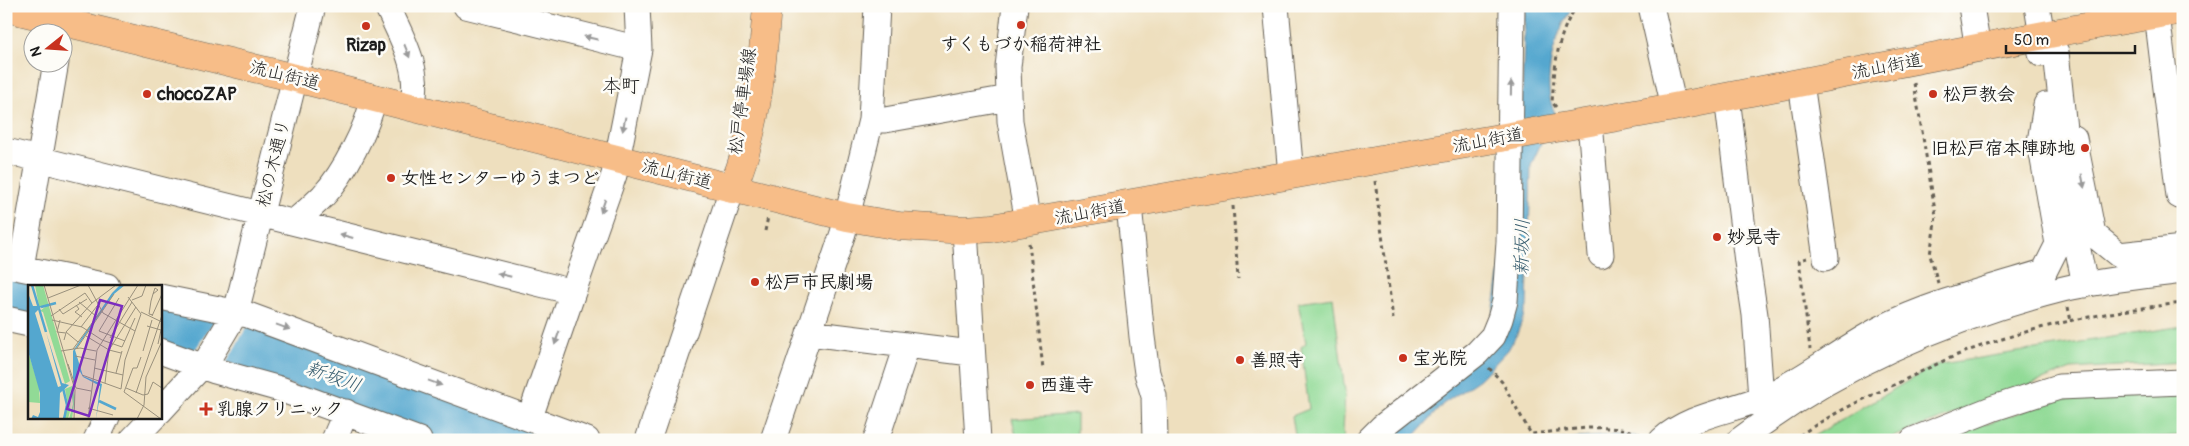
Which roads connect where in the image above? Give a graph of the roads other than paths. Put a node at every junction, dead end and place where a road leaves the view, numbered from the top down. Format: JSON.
{"nodes":[{"id":1,"x":313,"y":6,"type":"edge"},
{"id":2,"x":387,"y":6,"type":"edge"},
{"id":3,"x":466,"y":6,"type":"edge"},
{"id":4,"x":637,"y":6,"type":"edge"},
{"id":5,"x":752,"y":6,"type":"edge"},
{"id":6,"x":768,"y":6,"type":"edge"},
{"id":7,"x":877,"y":6,"type":"edge"},
{"id":8,"x":1015,"y":6,"type":"edge"},
{"id":9,"x":1276,"y":6,"type":"edge"},
{"id":10,"x":1512,"y":6,"type":"edge"},
{"id":11,"x":1651,"y":6,"type":"edge"},
{"id":12,"x":1971,"y":6,"type":"edge"},
{"id":13,"x":2036,"y":6,"type":"edge"},
{"id":14,"x":6,"y":8,"type":"edge"},
{"id":15,"x":2170,"y":12,"type":"edge"},
{"id":16,"x":64,"y":20,"type":"edge"},
{"id":17,"x":2042,"y":36,"type":"junction"},
{"id":18,"x":1976,"y":37,"type":"dead end"},
{"id":19,"x":639,"y":50,"type":"junction"},
{"id":20,"x":54,"y":72,"type":"edge"},
{"id":21,"x":295,"y":78,"type":"junction"},
{"id":22,"x":1801,"y":83,"type":"junction"},
{"id":23,"x":1727,"y":96,"type":"junction"},
{"id":24,"x":374,"y":97,"type":"junction"},
{"id":25,"x":1009,"y":98,"type":"junction"},
{"id":26,"x":412,"y":107,"type":"junction"},
{"id":27,"x":1674,"y":107,"type":"junction"},
{"id":28,"x":2055,"y":112,"type":"junction"},
{"id":29,"x":871,"y":120,"type":"junction"},
{"id":30,"x":1590,"y":122,"type":"junction"},
{"id":31,"x":1514,"y":136,"type":"junction"},
{"id":32,"x":6,"y":151,"type":"edge"},
{"id":33,"x":617,"y":159,"type":"junction"},
{"id":34,"x":41,"y":160,"type":"junction"},
{"id":35,"x":1291,"y":174,"type":"junction"},
{"id":36,"x":732,"y":189,"type":"junction"},
{"id":37,"x":2183,"y":195,"type":"edge"},
{"id":38,"x":1129,"y":205,"type":"junction"},
{"id":39,"x":260,"y":215,"type":"junction"},
{"id":40,"x":847,"y":217,"type":"junction"},
{"id":41,"x":294,"y":222,"type":"junction"},
{"id":42,"x":1027,"y":222,"type":"junction"},
{"id":43,"x":965,"y":230,"type":"junction"},
{"id":44,"x":2183,"y":248,"type":"edge"},
{"id":45,"x":1601,"y":254,"type":"dead end"},
{"id":46,"x":1825,"y":257,"type":"road end"},
{"id":47,"x":14,"y":267,"type":"edge"},
{"id":48,"x":2183,"y":271,"type":"edge"},
{"id":49,"x":102,"y":285,"type":"edge"},
{"id":50,"x":2085,"y":285,"type":"junction"},
{"id":51,"x":573,"y":292,"type":"junction"},
{"id":52,"x":161,"y":297,"type":"edge"},
{"id":53,"x":235,"y":316,"type":"junction"},
{"id":54,"x":6,"y":319,"type":"edge"},
{"id":55,"x":28,"y":324,"type":"edge"},
{"id":56,"x":809,"y":333,"type":"junction"},
{"id":57,"x":908,"y":346,"type":"junction"},
{"id":58,"x":971,"y":353,"type":"junction"},
{"id":59,"x":164,"y":356,"type":"edge"},
{"id":60,"x":205,"y":363,"type":"junction"},
{"id":61,"x":2183,"y":382,"type":"edge"},
{"id":62,"x":1761,"y":398,"type":"junction"},
{"id":63,"x":161,"y":409,"type":"edge"},
{"id":64,"x":346,"y":412,"type":"junction"},
{"id":65,"x":530,"y":417,"type":"junction"},
{"id":66,"x":106,"y":418,"type":"edge"},
{"id":67,"x":153,"y":418,"type":"edge"},
{"id":68,"x":1654,"y":438,"type":"edge"},
{"id":69,"x":96,"y":440,"type":"edge"},
{"id":70,"x":132,"y":440,"type":"edge"},
{"id":71,"x":334,"y":440,"type":"edge"},
{"id":72,"x":419,"y":440,"type":"edge"},
{"id":73,"x":587,"y":440,"type":"edge"},
{"id":74,"x":648,"y":440,"type":"edge"},
{"id":75,"x":773,"y":440,"type":"edge"},
{"id":76,"x":876,"y":440,"type":"edge"},
{"id":77,"x":978,"y":440,"type":"edge"},
{"id":78,"x":1155,"y":440,"type":"edge"},
{"id":79,"x":1369,"y":440,"type":"edge"},
{"id":80,"x":1740,"y":440,"type":"edge"},
{"id":81,"x":1913,"y":440,"type":"edge"}],
"edges":[{"from":1,"to":21,"type":"street","name":"松の木通り"},
{"from":2,"to":26,"type":"street","one_way":true},
{"from":19,"to":3,"type":"street","one_way":true},
{"from":4,"to":19,"type":"street"},
{"from":5,"to":36,"type":"main road","name":"松戸停車場線"},
{"from":6,"to":36,"type":"main road","name":"松戸停車場線"},
{"from":7,"to":29,"type":"street"},
{"from":8,"to":25,"type":"street"},
{"from":9,"to":35,"type":"street"},
{"from":31,"to":10,"type":"street","one_way":true},
{"from":11,"to":27,"type":"street"},
{"from":12,"to":18,"type":"street"},
{"from":13,"to":17,"type":"street"},
{"from":14,"to":16,"type":"main road","name":"流山街道"},
{"from":15,"to":17,"type":"main road","name":"流山街道"},
{"from":15,"to":37,"type":"street"},
{"from":16,"to":21,"type":"main road","name":"流山街道"},
{"from":17,"to":22,"type":"main road","name":"流山街道"},
{"from":17,"to":28,"type":"street"},
{"from":19,"to":33,"type":"street","one_way":true},
{"from":20,"to":34,"type":"street"},
{"from":21,"to":24,"type":"main road","name":"流山街道"},
{"from":21,"to":39,"type":"street","name":"松の木通り"},
{"from":22,"to":23,"type":"main road","name":"流山街道"},
{"from":22,"to":46,"type":"street"},
{"from":23,"to":27,"type":"main road","name":"流山街道"},
{"from":23,"to":62,"type":"street"},
{"from":24,"to":26,"type":"main road","name":"流山街道"},
{"from":24,"to":41,"type":"street"},
{"from":25,"to":29,"type":"street"},
{"from":25,"to":42,"type":"street"},
{"from":26,"to":33,"type":"main road","name":"流山街道"},
{"from":27,"to":30,"type":"main road","name":"流山街道"},
{"from":28,"to":44,"type":"street","one_way":true},
{"from":28,"to":50,"type":"street"},
{"from":28,"to":62,"type":"street"},
{"from":29,"to":40,"type":"street"},
{"from":30,"to":31,"type":"main road","name":"流山街道"},
{"from":30,"to":45,"type":"street"},
{"from":31,"to":35,"type":"main road","name":"流山街道"},
{"from":31,"to":79,"type":"street"},
{"from":32,"to":34,"type":"street"},
{"from":33,"to":36,"type":"main road","name":"流山街道"},
{"from":33,"to":51,"type":"street","one_way":true},
{"from":34,"to":39,"type":"street"},
{"from":34,"to":47,"type":"street"},
{"from":35,"to":38,"type":"main road","name":"流山街道"},
{"from":36,"to":40,"type":"main road","name":"流山街道"},
{"from":36,"to":74,"type":"street"},
{"from":38,"to":42,"type":"main road","name":"流山街道"},
{"from":38,"to":78,"type":"street"},
{"from":39,"to":41,"type":"street"},
{"from":39,"to":53,"type":"street","name":"松の木通り"},
{"from":40,"to":43,"type":"main road","name":"流山街道"},
{"from":40,"to":56,"type":"street"},
{"from":51,"to":41,"type":"street","one_way":true},
{"from":42,"to":43,"type":"main road","name":"流山街道"},
{"from":43,"to":58,"type":"street"},
{"from":47,"to":49,"type":"street"},
{"from":48,"to":50,"type":"street"},
{"from":50,"to":80,"type":"street"},
{"from":51,"to":65,"type":"street","one_way":true},
{"from":52,"to":53,"type":"street"},
{"from":53,"to":60,"type":"street","name":"松の木通り"},
{"from":53,"to":65,"type":"street","one_way":true},
{"from":54,"to":55,"type":"street"},
{"from":56,"to":57,"type":"street"},
{"from":56,"to":75,"type":"street"},
{"from":57,"to":58,"type":"street"},
{"from":57,"to":76,"type":"street"},
{"from":58,"to":77,"type":"street"},
{"from":59,"to":60,"type":"street"},
{"from":60,"to":63,"type":"street","name":"松の木通り"},
{"from":60,"to":64,"type":"street"},
{"from":61,"to":81,"type":"street"},
{"from":62,"to":68,"type":"street"},
{"from":64,"to":71,"type":"street"},
{"from":64,"to":72,"type":"street"},
{"from":65,"to":73,"type":"street"},
{"from":66,"to":69,"type":"street"},
{"from":67,"to":70,"type":"street"}]}
